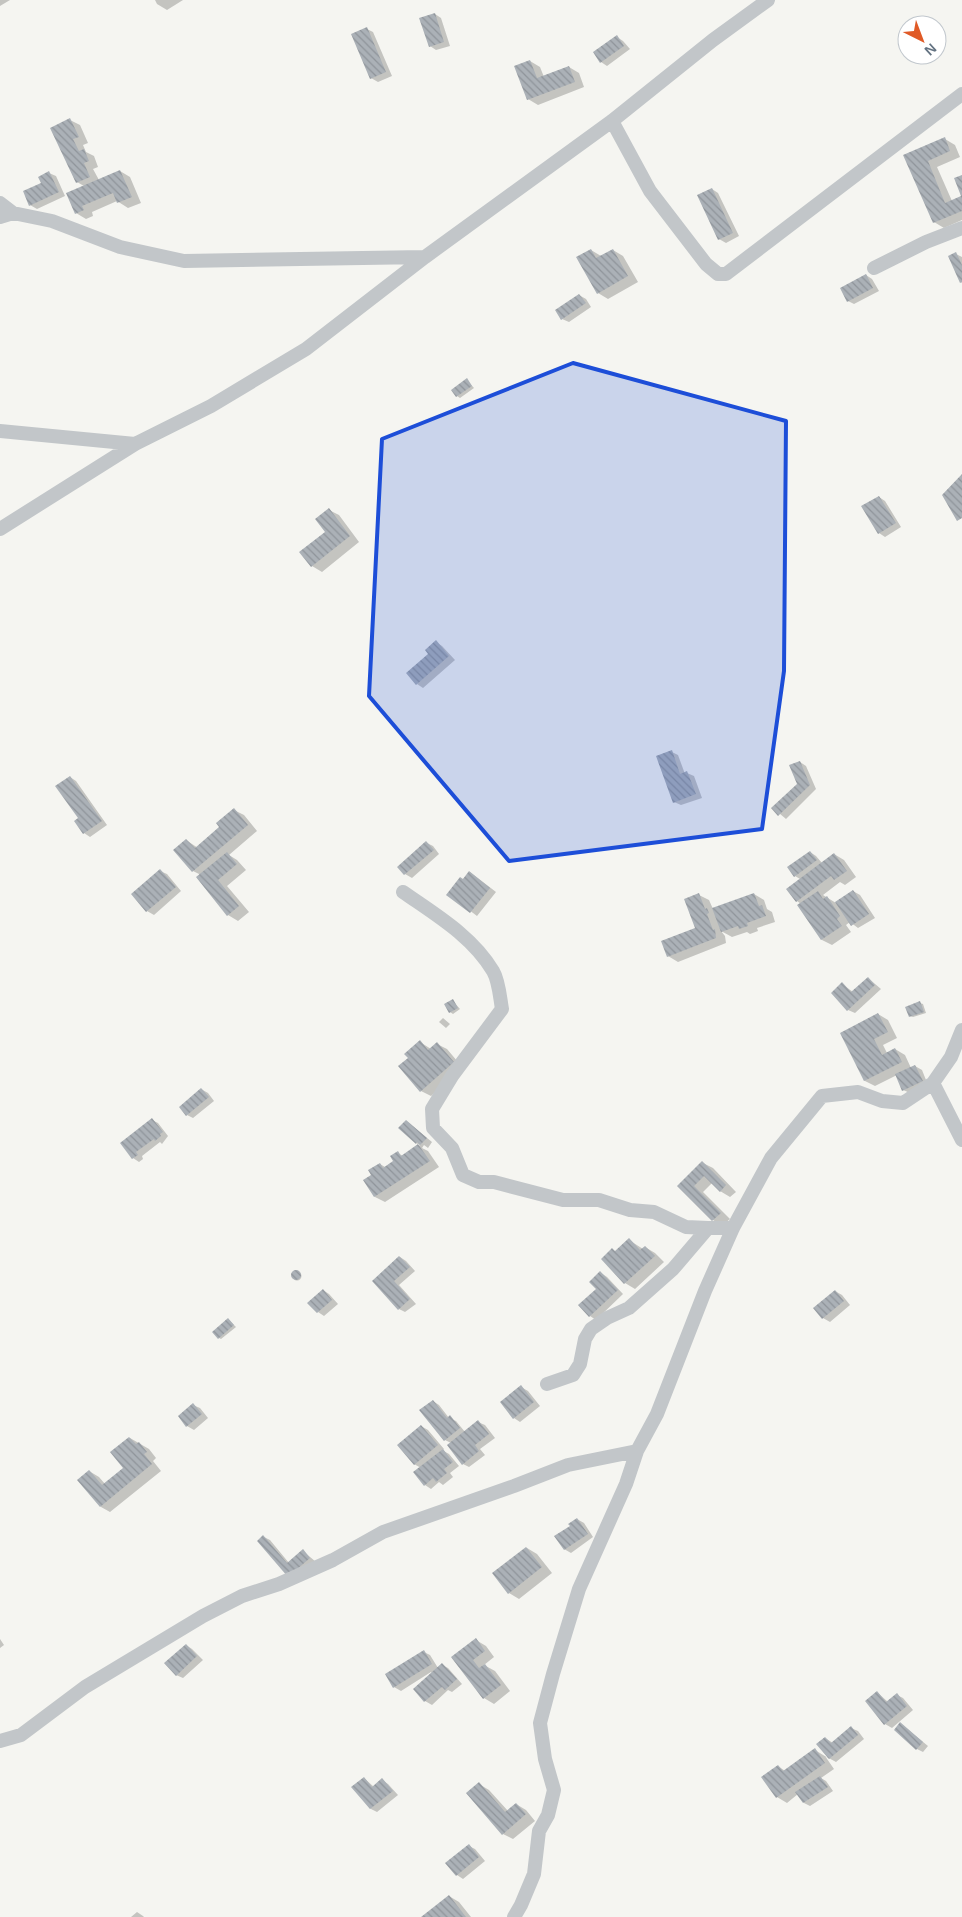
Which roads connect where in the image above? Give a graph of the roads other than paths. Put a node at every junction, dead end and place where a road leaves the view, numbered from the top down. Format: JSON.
{"nodes":[{"id":1,"x":768,"y":0,"type":"edge"},
{"id":2,"x":962,"y":94,"type":"edge"},
{"id":3,"x":612,"y":121,"type":"junction"},
{"id":4,"x":0,"y":203,"type":"edge"},
{"id":5,"x":6,"y":215,"type":"edge"},
{"id":6,"x":962,"y":228,"type":"edge"},
{"id":7,"x":425,"y":257,"type":"junction"},
{"id":8,"x":874,"y":268,"type":"dead end"},
{"id":9,"x":0,"y":431,"type":"edge"},
{"id":10,"x":135,"y":444,"type":"junction"},
{"id":11,"x":0,"y":529,"type":"edge"},
{"id":12,"x":403,"y":892,"type":"dead end"},
{"id":13,"x":962,"y":1030,"type":"edge"},
{"id":14,"x":933,"y":1083,"type":"junction"},
{"id":15,"x":962,"y":1140,"type":"edge"},
{"id":16,"x":708,"y":1228,"type":"junction"},
{"id":17,"x":733,"y":1228,"type":"junction"},
{"id":18,"x":547,"y":1384,"type":"dead end"},
{"id":19,"x":637,"y":1451,"type":"junction"},
{"id":20,"x":0,"y":1741,"type":"edge"},
{"id":21,"x":514,"y":1917,"type":"edge"}],
"edges":[{"from":1,"to":3,"type":"street"},
{"from":2,"to":3,"type":"street"},
{"from":3,"to":7,"type":"street"},
{"from":4,"to":5,"type":"street"},
{"from":5,"to":7,"type":"street"},
{"from":6,"to":8,"type":"street"},
{"from":7,"to":10,"type":"street"},
{"from":9,"to":10,"type":"street"},
{"from":10,"to":11,"type":"street"},
{"from":12,"to":16,"type":"street"},
{"from":13,"to":14,"type":"street"},
{"from":14,"to":15,"type":"street"},
{"from":14,"to":17,"type":"street"},
{"from":16,"to":17,"type":"street"},
{"from":16,"to":18,"type":"street"},
{"from":17,"to":19,"type":"street"},
{"from":19,"to":20,"type":"street"},
{"from":19,"to":21,"type":"street"}]}
